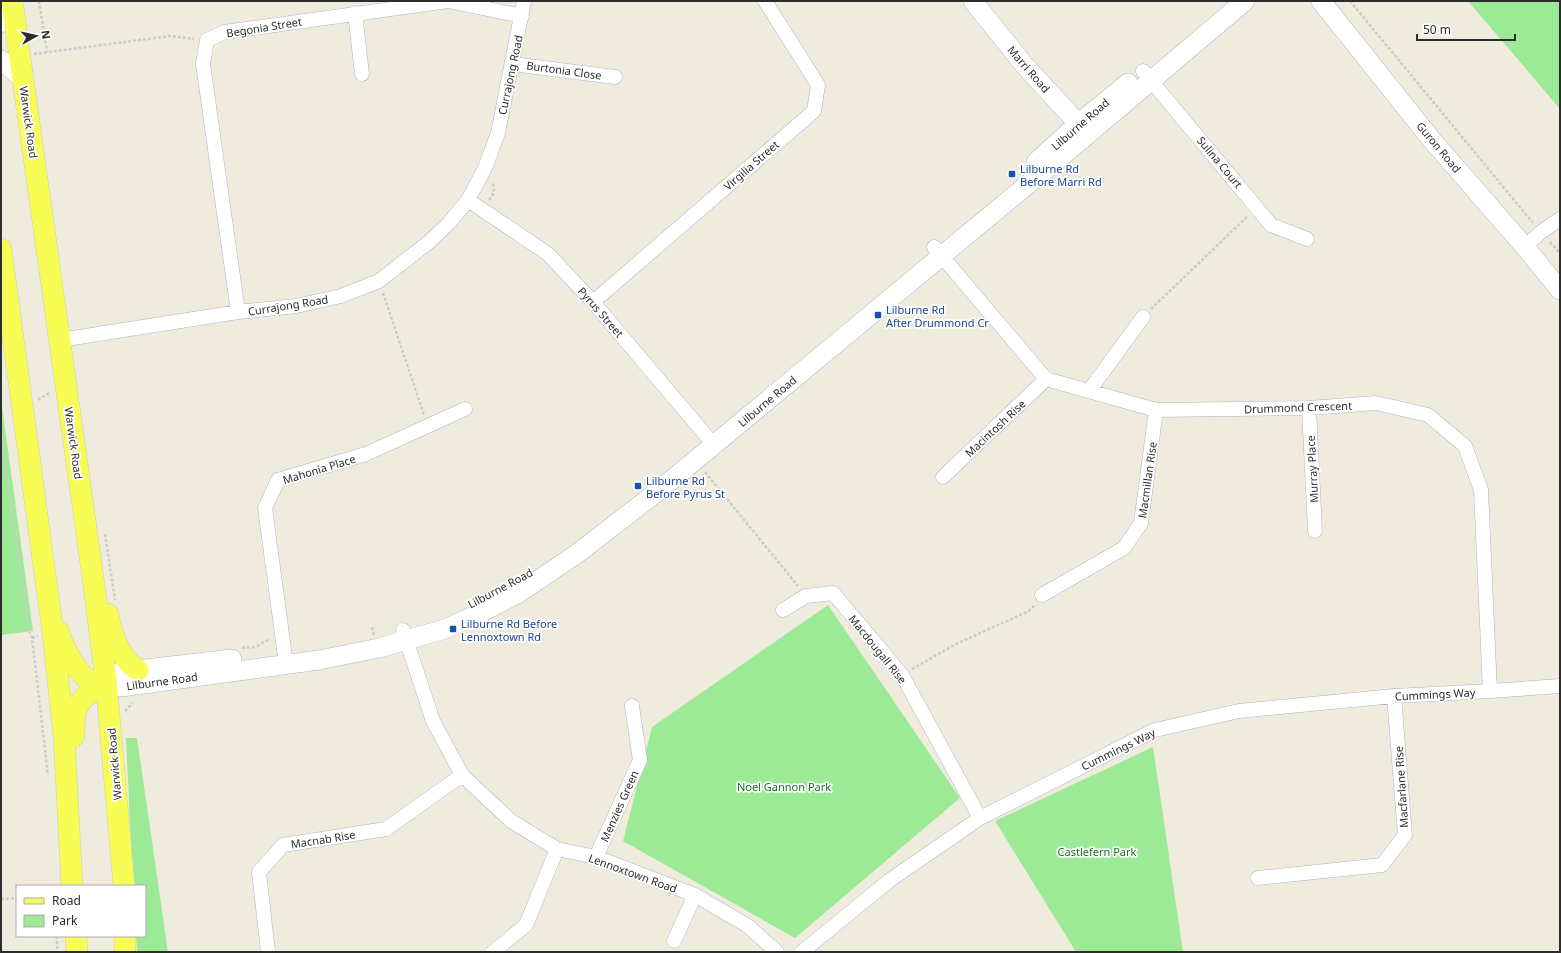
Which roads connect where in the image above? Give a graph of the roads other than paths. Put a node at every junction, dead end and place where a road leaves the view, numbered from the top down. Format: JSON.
{"nodes":[{"id":1,"x":524,"y":1,"type":"edge"},
{"id":2,"x":765,"y":1,"type":"edge"},
{"id":3,"x":973,"y":1,"type":"edge"},
{"id":4,"x":1226,"y":1,"type":"edge"},
{"id":5,"x":1245,"y":1,"type":"edge"},
{"id":6,"x":1321,"y":1,"type":"edge"},
{"id":7,"x":1336,"y":1,"type":"edge"},
{"id":8,"x":12,"y":2,"type":"edge"},
{"id":9,"x":355,"y":13,"type":"junction"},
{"id":10,"x":522,"y":16,"type":"junction"},
{"id":11,"x":1,"y":23,"type":"edge"},
{"id":12,"x":1,"y":60,"type":"edge"},
{"id":13,"x":512,"y":64,"type":"junction"},
{"id":14,"x":362,"y":74,"type":"dead end"},
{"id":15,"x":1147,"y":75,"type":"junction"},
{"id":16,"x":615,"y":77,"type":"dead end"},
{"id":17,"x":23,"y":79,"type":"junction"},
{"id":18,"x":1083,"y":129,"type":"junction"},
{"id":19,"x":468,"y":200,"type":"junction"},
{"id":20,"x":1560,"y":219,"type":"edge"},
{"id":21,"x":1307,"y":239,"type":"dead end"},
{"id":22,"x":1533,"y":240,"type":"junction"},
{"id":23,"x":1,"y":249,"type":"edge"},
{"id":24,"x":938,"y":251,"type":"junction"},
{"id":25,"x":1560,"y":272,"type":"edge"},
{"id":26,"x":1560,"y":290,"type":"edge"},
{"id":27,"x":593,"y":302,"type":"junction"},
{"id":28,"x":238,"y":312,"type":"junction"},
{"id":29,"x":1143,"y":317,"type":"road end"},
{"id":30,"x":60,"y":340,"type":"junction"},
{"id":31,"x":1046,"y":379,"type":"junction"},
{"id":32,"x":1089,"y":391,"type":"junction"},
{"id":33,"x":465,"y":408,"type":"dead end"},
{"id":34,"x":1309,"y":408,"type":"junction"},
{"id":35,"x":1156,"y":410,"type":"junction"},
{"id":36,"x":710,"y":441,"type":"junction"},
{"id":37,"x":943,"y":477,"type":"dead end"},
{"id":38,"x":84,"y":509,"type":"junction"},
{"id":39,"x":1315,"y":531,"type":"dead end"},
{"id":40,"x":47,"y":591,"type":"junction"},
{"id":41,"x":1042,"y":595,"type":"road end"},
{"id":42,"x":783,"y":610,"type":"dead end"},
{"id":43,"x":405,"y":635,"type":"junction"},
{"id":44,"x":286,"y":658,"type":"junction"},
{"id":45,"x":138,"y":670,"type":"junction"},
{"id":46,"x":106,"y":681,"type":"junction"},
{"id":47,"x":1560,"y":686,"type":"edge"},
{"id":48,"x":1490,"y":692,"type":"junction"},
{"id":49,"x":1394,"y":696,"type":"junction"},
{"id":50,"x":632,"y":706,"type":"dead end"},
{"id":51,"x":462,"y":775,"type":"junction"},
{"id":52,"x":980,"y":818,"type":"junction"},
{"id":53,"x":557,"y":849,"type":"junction"},
{"id":54,"x":72,"y":857,"type":"junction"},
{"id":55,"x":596,"y":857,"type":"junction"},
{"id":56,"x":1258,"y":878,"type":"dead end"},
{"id":57,"x":72,"y":885,"type":"edge"},
{"id":58,"x":124,"y":885,"type":"edge"},
{"id":59,"x":695,"y":895,"type":"junction"},
{"id":60,"x":76,"y":937,"type":"edge"},
{"id":61,"x":125,"y":937,"type":"edge"},
{"id":62,"x":674,"y":941,"type":"dead end"},
{"id":63,"x":77,"y":952,"type":"edge"},
{"id":64,"x":126,"y":952,"type":"edge"},
{"id":65,"x":268,"y":952,"type":"edge"},
{"id":66,"x":493,"y":952,"type":"edge"},
{"id":67,"x":777,"y":952,"type":"edge"},
{"id":68,"x":802,"y":952,"type":"edge"}],
"edges":[{"from":1,"to":10,"type":"street","name":"Currajong Road"},
{"from":2,"to":27,"type":"street","name":"Virgilia Street"},
{"from":3,"to":18,"type":"street","name":"Marri Road"},
{"from":4,"to":15,"type":"street","name":"Lilburne Road"},
{"from":5,"to":15,"type":"street","name":"Lilburne Road"},
{"from":6,"to":22,"type":"street","name":"Guron Road"},
{"from":7,"to":22,"type":"street","name":"Guron Road"},
{"from":8,"to":11,"type":"street"},
{"from":8,"to":17,"type":"main road","name":"Warwick Road"},
{"from":9,"to":10,"type":"street","name":"Begonia Street"},
{"from":9,"to":14,"type":"street"},
{"from":9,"to":28,"type":"street","name":"Begonia Street"},
{"from":10,"to":13,"type":"street","name":"Currajong Road"},
{"from":12,"to":17,"type":"street"},
{"from":13,"to":16,"type":"street","name":"Burtonia Close"},
{"from":13,"to":19,"type":"street","name":"Currajong Road"},
{"from":15,"to":18,"type":"street","name":"Lilburne Road"},
{"from":15,"to":21,"type":"street","name":"Sulina Court"},
{"from":17,"to":30,"type":"main road","name":"Warwick Road"},
{"from":18,"to":24,"type":"street","name":"Lilburne Road"},
{"from":19,"to":27,"type":"street","name":"Pyrus Street"},
{"from":19,"to":28,"type":"street","name":"Currajong Road"},
{"from":20,"to":22,"type":"street"},
{"from":22,"to":25,"type":"street","name":"Guron Road"},
{"from":22,"to":26,"type":"street","name":"Guron Road"},
{"from":23,"to":40,"type":"main road"},
{"from":24,"to":31,"type":"street"},
{"from":24,"to":36,"type":"street","name":"Lilburne Road"},
{"from":27,"to":36,"type":"street","name":"Pyrus Street"},
{"from":28,"to":30,"type":"street","name":"Currajong Road"},
{"from":29,"to":32,"type":"street"},
{"from":30,"to":38,"type":"main road","name":"Warwick Road"},
{"from":31,"to":32,"type":"street","name":"Drummond Crescent"},
{"from":31,"to":37,"type":"street","name":"Macintosh Rise"},
{"from":32,"to":35,"type":"street","name":"Drummond Crescent"},
{"from":33,"to":44,"type":"street","name":"Mahonia Place"},
{"from":34,"to":35,"type":"street","name":"Drummond Crescent"},
{"from":34,"to":39,"type":"street","name":"Murray Place"},
{"from":34,"to":48,"type":"street","name":"Drummond Crescent"},
{"from":35,"to":41,"type":"street","name":"Macmillan Rise"},
{"from":36,"to":43,"type":"street","name":"Lilburne Road"},
{"from":38,"to":45,"type":"main road"},
{"from":38,"to":46,"type":"main road","name":"Warwick Road"},
{"from":40,"to":46,"type":"main road"},
{"from":40,"to":54,"type":"main road"},
{"from":42,"to":52,"type":"street","name":"Macdougall Rise"},
{"from":43,"to":44,"type":"street","name":"Lilburne Road"},
{"from":43,"to":51,"type":"street","name":"Lennoxtown Road"},
{"from":44,"to":45,"type":"street","name":"Lilburne Road"},
{"from":44,"to":46,"type":"street","name":"Lilburne Road"},
{"from":45,"to":46,"type":"street","name":"Lilburne Road"},
{"from":46,"to":54,"type":"main road"},
{"from":46,"to":58,"type":"main road","name":"Warwick Road"},
{"from":47,"to":48,"type":"street","name":"Cummings Way"},
{"from":48,"to":49,"type":"street","name":"Cummings Way"},
{"from":49,"to":52,"type":"street","name":"Cummings Way"},
{"from":49,"to":56,"type":"street","name":"Macfarlane Rise"},
{"from":50,"to":55,"type":"street","name":"Menzies Green"},
{"from":51,"to":53,"type":"street","name":"Lennoxtown Road"},
{"from":51,"to":65,"type":"street","name":"Macnab Rise"},
{"from":52,"to":68,"type":"street","name":"Cummings Way"},
{"from":53,"to":55,"type":"street","name":"Lennoxtown Road"},
{"from":53,"to":66,"type":"street"},
{"from":54,"to":57,"type":"main road"},
{"from":55,"to":59,"type":"street","name":"Lennoxtown Road"},
{"from":59,"to":62,"type":"street"},
{"from":59,"to":67,"type":"street","name":"Lennoxtown Road"},
{"from":60,"to":63,"type":"main road"},
{"from":61,"to":64,"type":"main road"}]}
